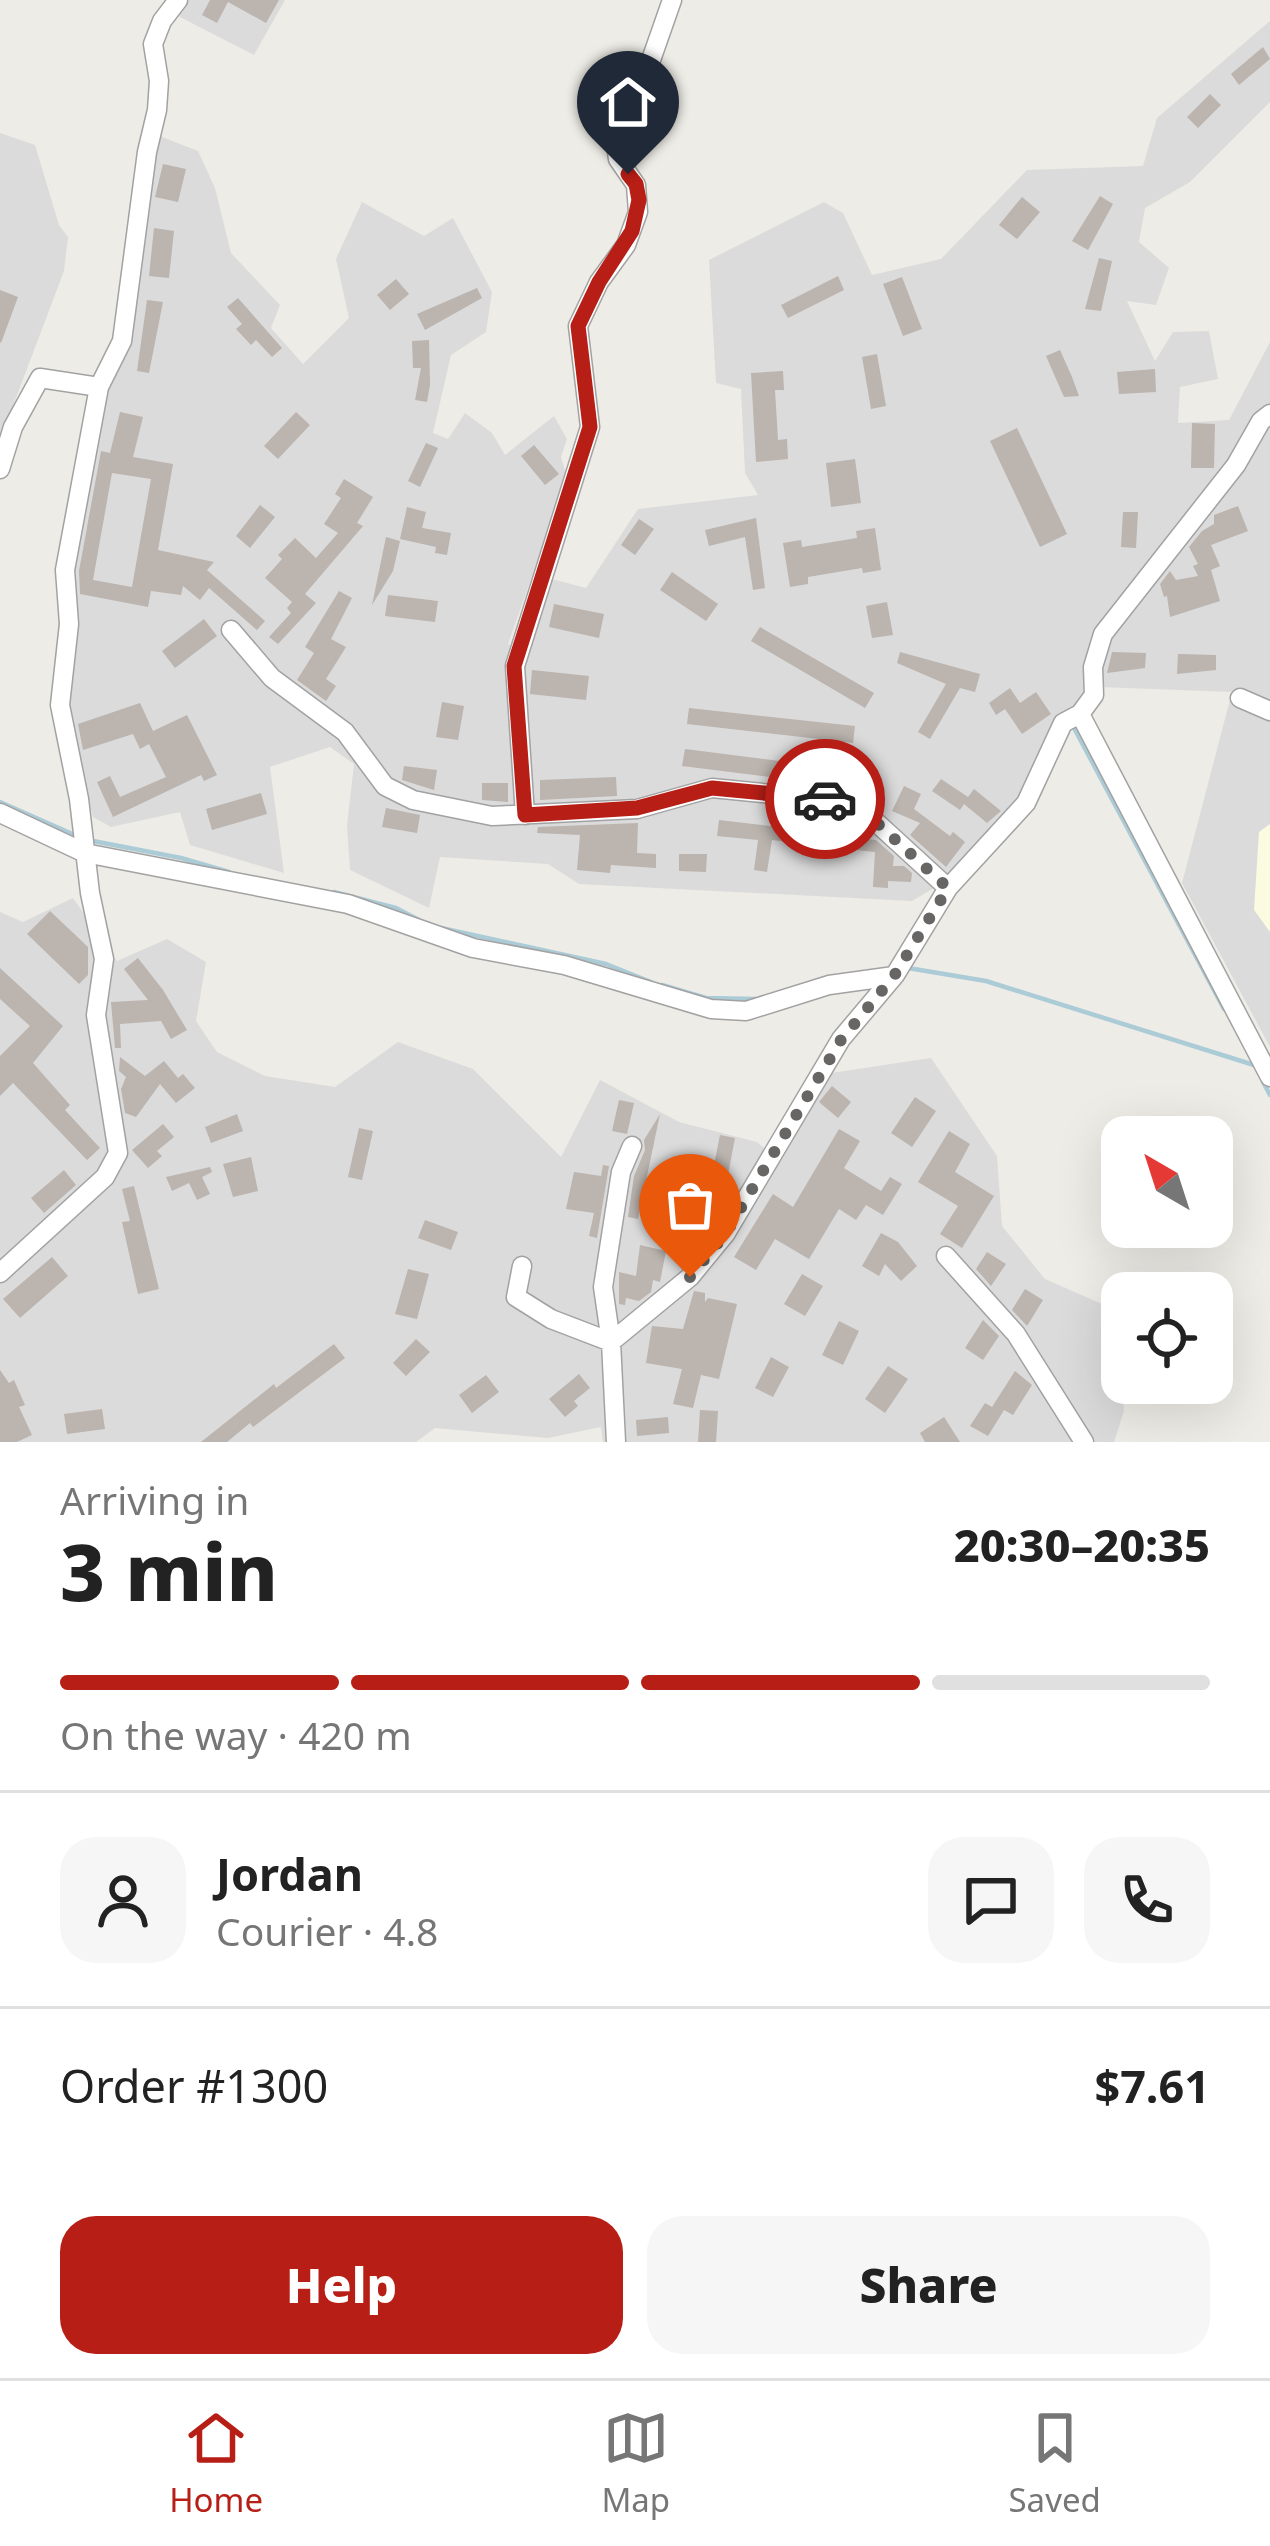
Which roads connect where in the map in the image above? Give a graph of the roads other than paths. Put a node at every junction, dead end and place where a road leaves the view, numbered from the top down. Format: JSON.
{"nodes":[{"id":1,"x":178,"y":0,"type":"edge"},
{"id":2,"x":672,"y":0,"type":"edge"},
{"id":3,"x":99,"y":386,"type":"junction"},
{"id":4,"x":1270,"y":414,"type":"edge"},
{"id":5,"x":0,"y":469,"type":"edge"},
{"id":6,"x":231,"y":630,"type":"dead end"},
{"id":7,"x":1240,"y":698,"type":"dead end"},
{"id":8,"x":1270,"y":711,"type":"edge"},
{"id":9,"x":1080,"y":714,"type":"junction"},
{"id":10,"x":0,"y":812,"type":"edge"},
{"id":11,"x":525,"y":815,"type":"junction"},
{"id":12,"x":85,"y":853,"type":"junction"},
{"id":13,"x":948,"y":888,"type":"junction"},
{"id":14,"x":898,"y":970,"type":"junction"},
{"id":15,"x":1270,"y":1077,"type":"edge"},
{"id":16,"x":632,"y":1146,"type":"dead end"},
{"id":17,"x":946,"y":1256,"type":"dead end"},
{"id":18,"x":522,"y":1266,"type":"dead end"},
{"id":19,"x":0,"y":1273,"type":"edge"},
{"id":20,"x":611,"y":1342,"type":"junction"},
{"id":21,"x":616,"y":1442,"type":"edge"},
{"id":22,"x":1084,"y":1442,"type":"edge"}],
"edges":[{"from":1,"to":3,"type":"street"},
{"from":2,"to":11,"type":"street"},
{"from":3,"to":5,"type":"street"},
{"from":3,"to":12,"type":"street"},
{"from":4,"to":9,"type":"street"},
{"from":6,"to":11,"type":"street"},
{"from":7,"to":8,"type":"street"},
{"from":9,"to":13,"type":"street"},
{"from":9,"to":15,"type":"street"},
{"from":10,"to":12,"type":"street"},
{"from":11,"to":13,"type":"street"},
{"from":12,"to":14,"type":"street"},
{"from":12,"to":19,"type":"street"},
{"from":13,"to":14,"type":"street"},
{"from":14,"to":20,"type":"street"},
{"from":16,"to":20,"type":"street"},
{"from":17,"to":22,"type":"street"},
{"from":18,"to":20,"type":"street"},
{"from":20,"to":21,"type":"street"}]}
